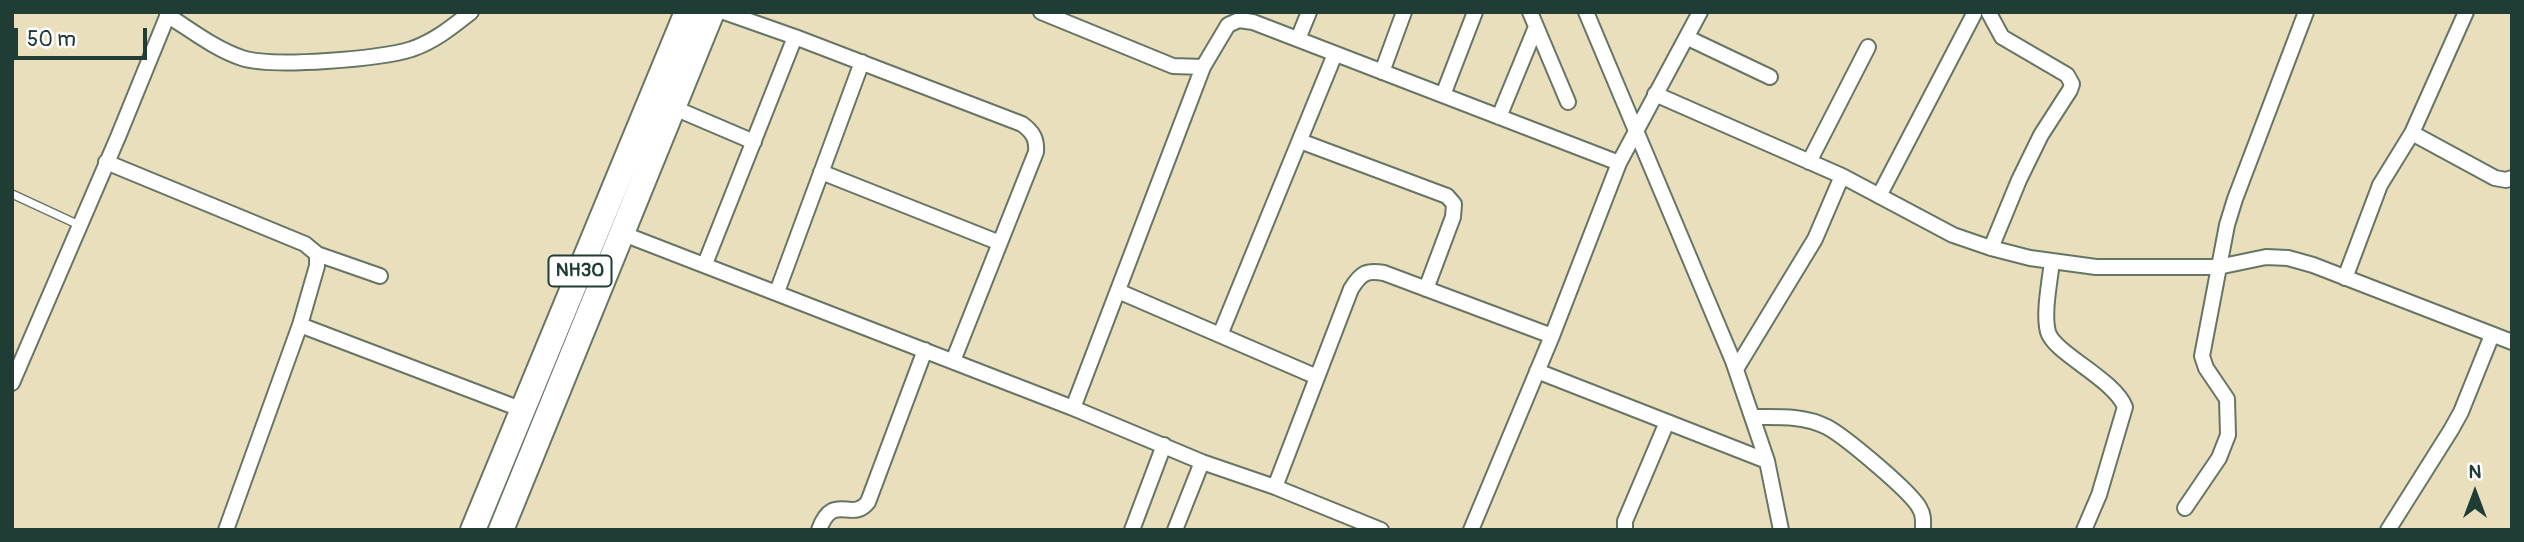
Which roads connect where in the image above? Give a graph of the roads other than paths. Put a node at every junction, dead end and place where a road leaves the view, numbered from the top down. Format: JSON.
{"nodes":[{"id":1,"x":471,"y":12,"type":"edge"},
{"id":2,"x":687,"y":12,"type":"edge"},
{"id":3,"x":712,"y":12,"type":"edge"},
{"id":4,"x":724,"y":12,"type":"edge"},
{"id":5,"x":1041,"y":12,"type":"edge"},
{"id":6,"x":1083,"y":12,"type":"edge"},
{"id":7,"x":1309,"y":12,"type":"edge"},
{"id":8,"x":1404,"y":12,"type":"edge"},
{"id":9,"x":1475,"y":12,"type":"edge"},
{"id":10,"x":1531,"y":12,"type":"edge"},
{"id":11,"x":1586,"y":12,"type":"edge"},
{"id":12,"x":1700,"y":12,"type":"edge"},
{"id":13,"x":2306,"y":12,"type":"edge"},
{"id":14,"x":2466,"y":12,"type":"edge"},
{"id":15,"x":1968,"y":13,"type":"edge"},
{"id":16,"x":1990,"y":13,"type":"edge"},
{"id":17,"x":168,"y":14,"type":"edge"},
{"id":18,"x":1240,"y":16,"type":"edge"},
{"id":19,"x":1078,"y":27,"type":"junction"},
{"id":20,"x":1536,"y":27,"type":"junction"},
{"id":21,"x":796,"y":37,"type":"junction"},
{"id":22,"x":1688,"y":38,"type":"junction"},
{"id":23,"x":1298,"y":39,"type":"junction"},
{"id":24,"x":1868,"y":47,"type":"dead end"},
{"id":25,"x":1335,"y":54,"type":"junction"},
{"id":26,"x":862,"y":62,"type":"junction"},
{"id":27,"x":1203,"y":67,"type":"junction"},
{"id":28,"x":1382,"y":72,"type":"junction"},
{"id":29,"x":1770,"y":76,"type":"dead end"},
{"id":30,"x":1655,"y":94,"type":"junction"},
{"id":31,"x":1443,"y":95,"type":"junction"},
{"id":32,"x":1568,"y":102,"type":"dead end"},
{"id":33,"x":672,"y":107,"type":"junction"},
{"id":34,"x":1499,"y":117,"type":"junction"},
{"id":35,"x":1635,"y":129,"type":"junction"},
{"id":36,"x":2412,"y":133,"type":"junction"},
{"id":37,"x":1300,"y":141,"type":"junction"},
{"id":38,"x":754,"y":142,"type":"junction"},
{"id":39,"x":106,"y":162,"type":"junction"},
{"id":40,"x":1809,"y":162,"type":"junction"},
{"id":41,"x":1619,"y":163,"type":"junction"},
{"id":42,"x":821,"y":172,"type":"junction"},
{"id":43,"x":1842,"y":176,"type":"junction"},
{"id":44,"x":2512,"y":178,"type":"edge"},
{"id":45,"x":12,"y":194,"type":"edge"},
{"id":46,"x":1879,"y":195,"type":"junction"},
{"id":47,"x":79,"y":225,"type":"junction"},
{"id":48,"x":621,"y":233,"type":"junction"},
{"id":49,"x":1000,"y":243,"type":"junction"},
{"id":50,"x":1991,"y":248,"type":"junction"},
{"id":51,"x":317,"y":254,"type":"junction"},
{"id":52,"x":2052,"y":261,"type":"junction"},
{"id":53,"x":705,"y":264,"type":"junction"},
{"id":54,"x":2218,"y":267,"type":"junction"},
{"id":55,"x":380,"y":276,"type":"dead end"},
{"id":56,"x":2345,"y":278,"type":"junction"},
{"id":57,"x":1426,"y":289,"type":"junction"},
{"id":58,"x":1118,"y":291,"type":"junction"},
{"id":59,"x":777,"y":292,"type":"junction"},
{"id":60,"x":300,"y":325,"type":"junction"},
{"id":61,"x":1220,"y":335,"type":"junction"},
{"id":62,"x":2492,"y":335,"type":"junction"},
{"id":63,"x":1552,"y":336,"type":"junction"},
{"id":64,"x":2512,"y":342,"type":"edge"},
{"id":65,"x":925,"y":350,"type":"junction"},
{"id":66,"x":953,"y":361,"type":"junction"},
{"id":67,"x":1736,"y":369,"type":"junction"},
{"id":68,"x":1537,"y":371,"type":"junction"},
{"id":69,"x":1317,"y":377,"type":"junction"},
{"id":70,"x":12,"y":383,"type":"edge"},
{"id":71,"x":1073,"y":408,"type":"junction"},
{"id":72,"x":523,"y":410,"type":"junction"},
{"id":73,"x":1752,"y":417,"type":"junction"},
{"id":74,"x":1667,"y":422,"type":"junction"},
{"id":75,"x":1164,"y":445,"type":"junction"},
{"id":76,"x":1767,"y":461,"type":"junction"},
{"id":77,"x":1202,"y":462,"type":"junction"},
{"id":78,"x":1275,"y":487,"type":"junction"},
{"id":79,"x":2185,"y":508,"type":"dead end"},
{"id":80,"x":226,"y":530,"type":"edge"},
{"id":81,"x":473,"y":530,"type":"edge"},
{"id":82,"x":500,"y":530,"type":"edge"},
{"id":83,"x":820,"y":530,"type":"edge"},
{"id":84,"x":1132,"y":530,"type":"edge"},
{"id":85,"x":1175,"y":530,"type":"edge"},
{"id":86,"x":1381,"y":530,"type":"edge"},
{"id":87,"x":1472,"y":530,"type":"edge"},
{"id":88,"x":1625,"y":530,"type":"edge"},
{"id":89,"x":1781,"y":530,"type":"edge"},
{"id":90,"x":1923,"y":530,"type":"edge"},
{"id":91,"x":2084,"y":530,"type":"edge"},
{"id":92,"x":2388,"y":530,"type":"edge"}],
"edges":[{"from":1,"to":17,"type":"street"},
{"from":2,"to":72,"type":"highway","number":"NH30"},
{"from":3,"to":33,"type":"highway","number":"NH30"},
{"from":4,"to":21,"type":"street"},
{"from":5,"to":19,"type":"street"},
{"from":6,"to":19,"type":"street"},
{"from":7,"to":23,"type":"street"},
{"from":8,"to":28,"type":"street"},
{"from":9,"to":31,"type":"street"},
{"from":10,"to":20,"type":"street"},
{"from":11,"to":35,"type":"street"},
{"from":12,"to":22,"type":"street"},
{"from":13,"to":54,"type":"street"},
{"from":14,"to":36,"type":"street"},
{"from":15,"to":16,"type":"street"},
{"from":15,"to":46,"type":"street"},
{"from":16,"to":50,"type":"street"},
{"from":17,"to":39,"type":"street"},
{"from":18,"to":23,"type":"street"},
{"from":18,"to":27,"type":"street"},
{"from":19,"to":27,"type":"street"},
{"from":20,"to":32,"type":"street"},
{"from":20,"to":34,"type":"street"},
{"from":21,"to":26,"type":"street"},
{"from":21,"to":38,"type":"street"},
{"from":22,"to":29,"type":"street"},
{"from":22,"to":30,"type":"street"},
{"from":23,"to":25,"type":"street"},
{"from":24,"to":40,"type":"street"},
{"from":25,"to":28,"type":"street"},
{"from":25,"to":37,"type":"street"},
{"from":26,"to":42,"type":"street"},
{"from":26,"to":49,"type":"street"},
{"from":27,"to":58,"type":"street"},
{"from":28,"to":31,"type":"street"},
{"from":30,"to":35,"type":"street"},
{"from":30,"to":40,"type":"street"},
{"from":31,"to":34,"type":"street"},
{"from":33,"to":38,"type":"street"},
{"from":33,"to":48,"type":"highway","number":"NH30"},
{"from":34,"to":41,"type":"street"},
{"from":35,"to":41,"type":"street"},
{"from":35,"to":67,"type":"street"},
{"from":36,"to":44,"type":"street"},
{"from":36,"to":56,"type":"street"},
{"from":37,"to":57,"type":"street"},
{"from":37,"to":61,"type":"street"},
{"from":38,"to":53,"type":"street"},
{"from":39,"to":47,"type":"street"},
{"from":39,"to":51,"type":"street"},
{"from":40,"to":43,"type":"street"},
{"from":41,"to":63,"type":"street"},
{"from":42,"to":49,"type":"street"},
{"from":42,"to":59,"type":"street"},
{"from":43,"to":46,"type":"street"},
{"from":43,"to":67,"type":"street"},
{"from":45,"to":47,"type":"lane"},
{"from":46,"to":50,"type":"street"},
{"from":47,"to":70,"type":"street"},
{"from":48,"to":53,"type":"street"},
{"from":48,"to":82,"type":"highway","number":"NH30"},
{"from":49,"to":66,"type":"street"},
{"from":50,"to":52,"type":"street"},
{"from":51,"to":55,"type":"street"},
{"from":51,"to":60,"type":"street"},
{"from":52,"to":54,"type":"street"},
{"from":52,"to":91,"type":"street"},
{"from":53,"to":59,"type":"street"},
{"from":54,"to":56,"type":"street"},
{"from":54,"to":79,"type":"street"},
{"from":56,"to":62,"type":"street"},
{"from":57,"to":63,"type":"street"},
{"from":57,"to":69,"type":"street"},
{"from":58,"to":61,"type":"street"},
{"from":58,"to":71,"type":"street"},
{"from":59,"to":65,"type":"street"},
{"from":60,"to":72,"type":"street"},
{"from":60,"to":80,"type":"street"},
{"from":61,"to":69,"type":"street"},
{"from":62,"to":64,"type":"street"},
{"from":62,"to":92,"type":"street"},
{"from":63,"to":68,"type":"street"},
{"from":65,"to":66,"type":"street"},
{"from":65,"to":83,"type":"street"},
{"from":66,"to":71,"type":"street"},
{"from":67,"to":73,"type":"street"},
{"from":68,"to":74,"type":"street"},
{"from":68,"to":87,"type":"street"},
{"from":69,"to":78,"type":"street"},
{"from":71,"to":75,"type":"street"},
{"from":72,"to":81,"type":"highway","number":"NH30"},
{"from":73,"to":76,"type":"street"},
{"from":73,"to":90,"type":"street"},
{"from":74,"to":76,"type":"street"},
{"from":74,"to":88,"type":"street"},
{"from":75,"to":77,"type":"street"},
{"from":75,"to":84,"type":"street"},
{"from":76,"to":89,"type":"street"},
{"from":77,"to":78,"type":"street"},
{"from":77,"to":85,"type":"street"},
{"from":78,"to":86,"type":"street"}]}
